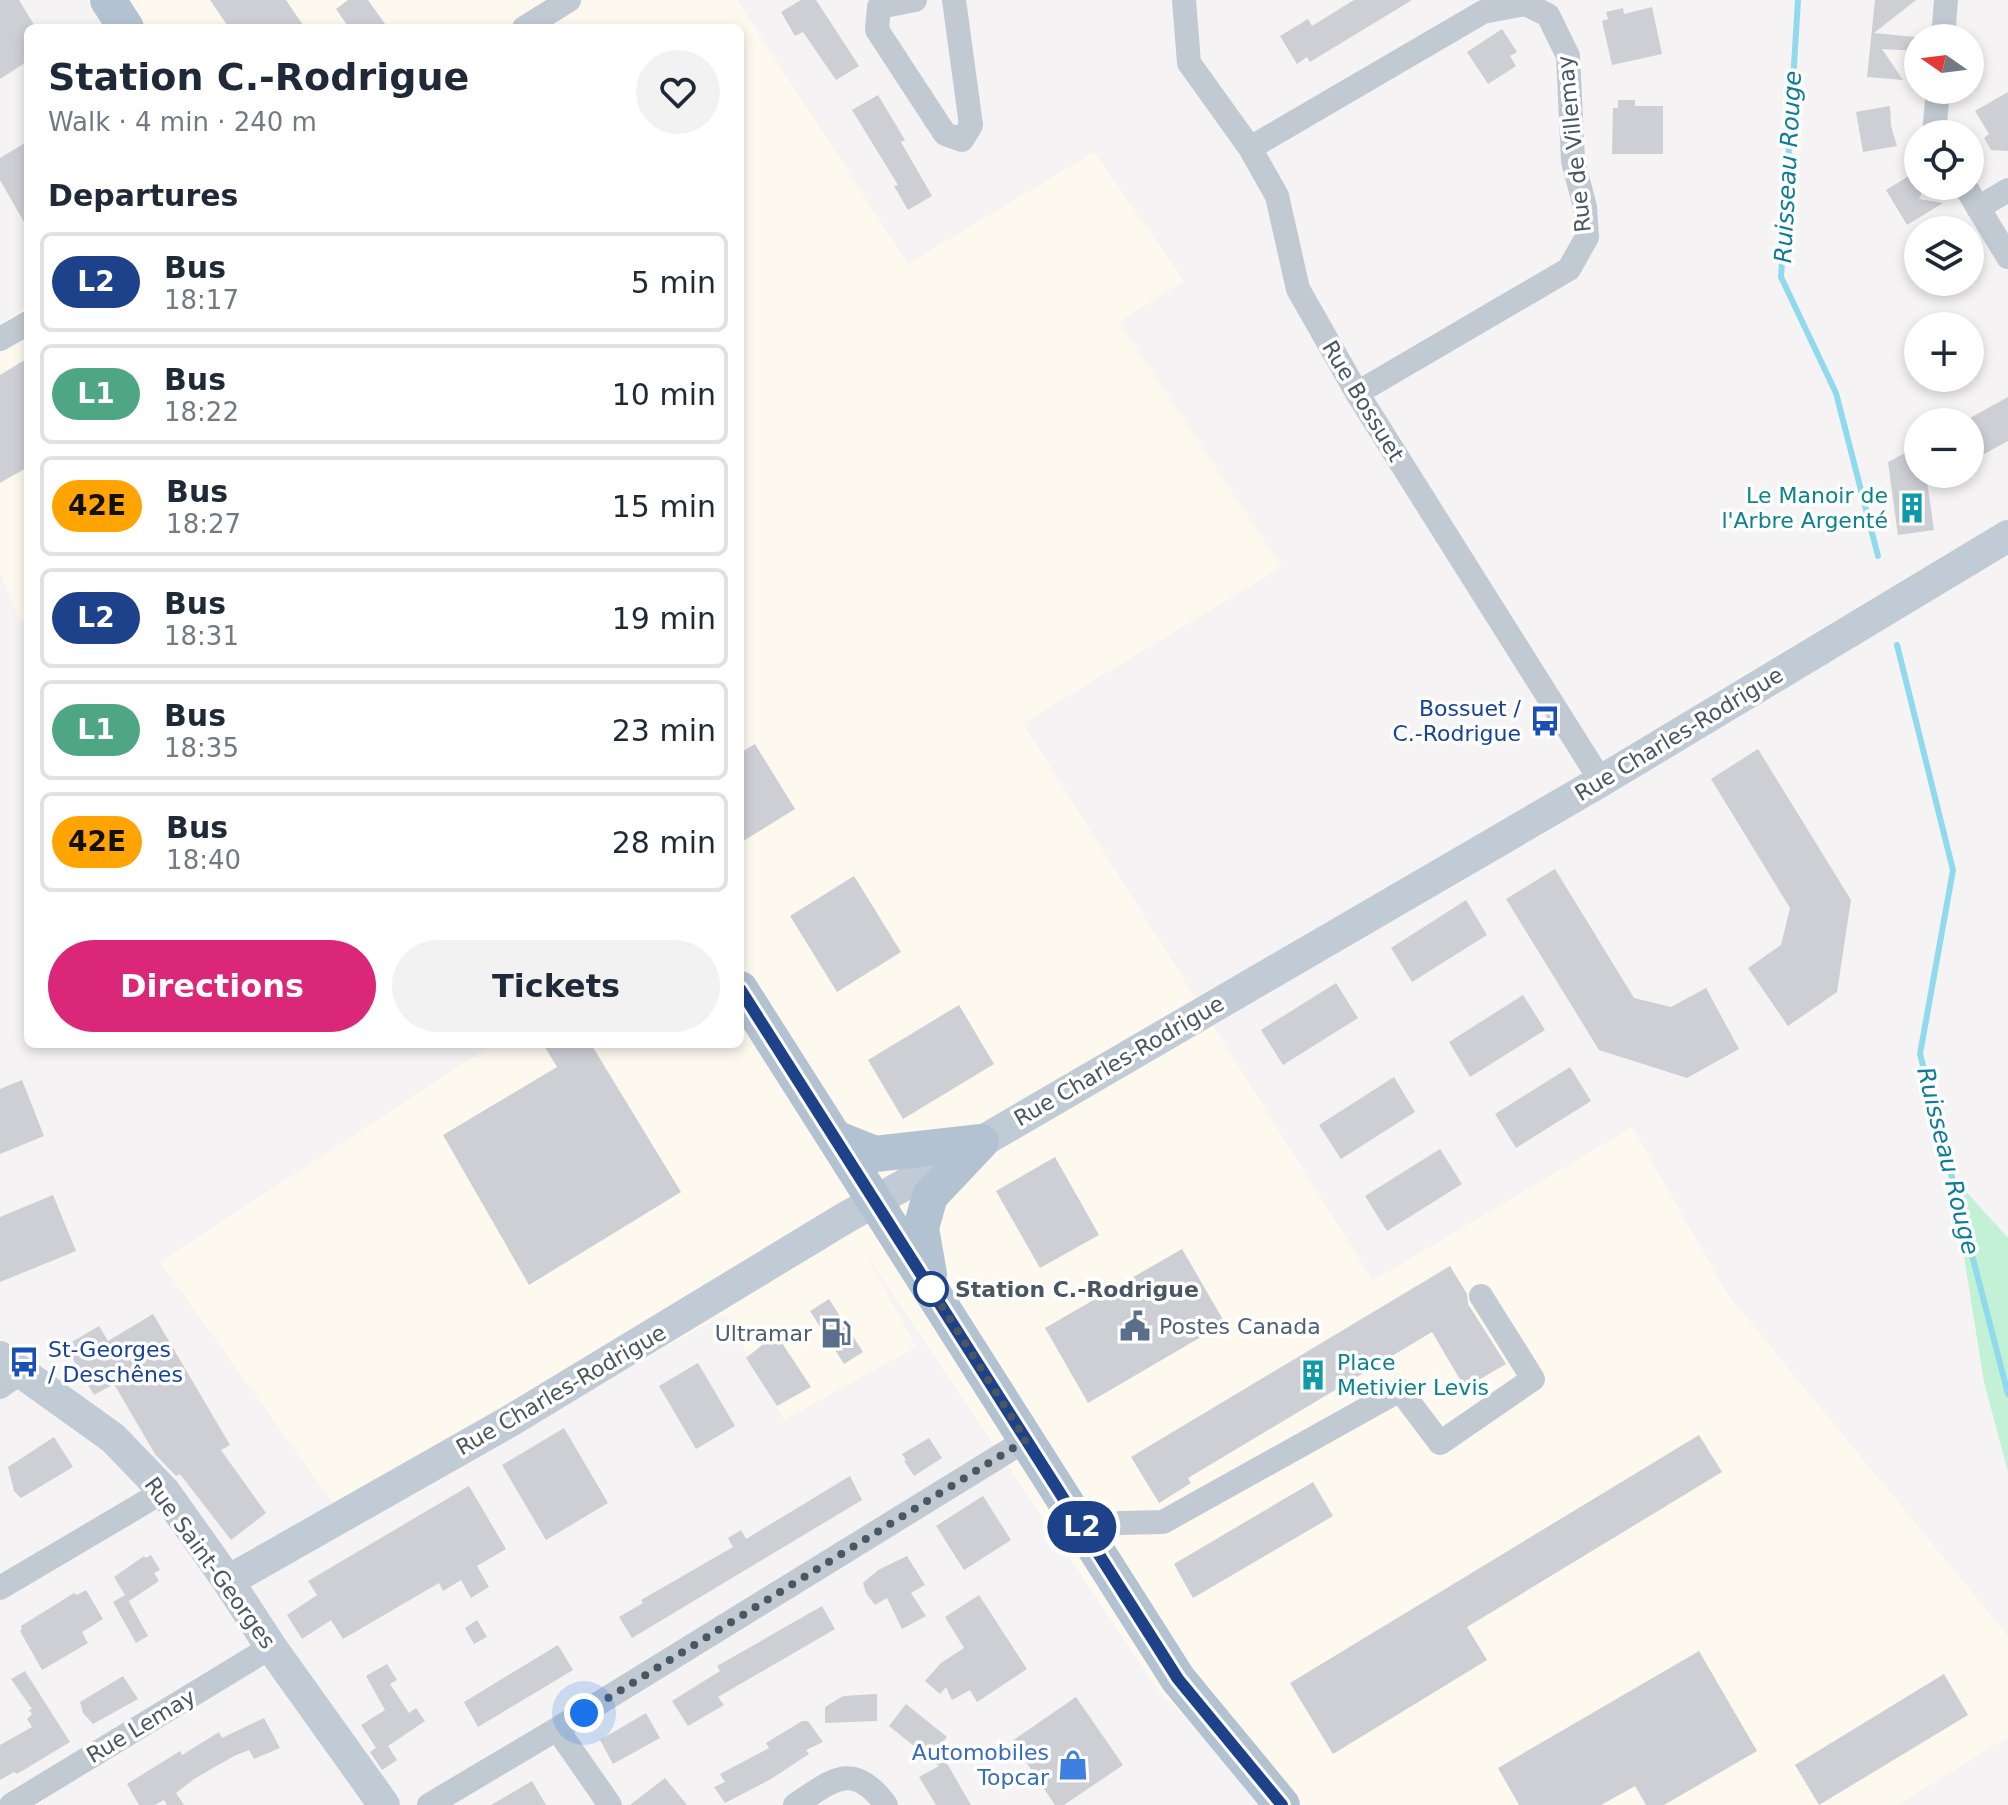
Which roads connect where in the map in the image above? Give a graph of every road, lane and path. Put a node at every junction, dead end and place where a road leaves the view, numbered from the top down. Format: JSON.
{"nodes":[{"id":1,"x":108,"y":0,"type":"edge"},
{"id":2,"x":569,"y":0,"type":"edge"},
{"id":3,"x":915,"y":0,"type":"edge"},
{"id":4,"x":954,"y":0,"type":"edge"},
{"id":5,"x":1184,"y":0,"type":"edge"},
{"id":6,"x":1946,"y":0,"type":"edge"},
{"id":7,"x":123,"y":24,"type":"edge"},
{"id":8,"x":530,"y":24,"type":"edge"},
{"id":9,"x":1944,"y":24,"type":"edge"},
{"id":10,"x":1250,"y":148,"type":"junction"},
{"id":11,"x":2008,"y":190,"type":"edge"},
{"id":12,"x":1973,"y":200,"type":"edge"},
{"id":13,"x":1978,"y":208,"type":"junction"},
{"id":14,"x":2008,"y":257,"type":"edge"},
{"id":15,"x":24,"y":325,"type":"edge"},
{"id":16,"x":0,"y":339,"type":"edge"},
{"id":17,"x":1357,"y":393,"type":"junction"},
{"id":18,"x":2008,"y":536,"type":"edge"},
{"id":19,"x":1601,"y":781,"type":"junction"},
{"id":20,"x":744,"y":995,"type":"edge"},
{"id":21,"x":835,"y":1138,"type":"junction"},
{"id":22,"x":981,"y":1142,"type":"junction"},
{"id":23,"x":875,"y":1201,"type":"junction"},
{"id":24,"x":932,"y":1290,"type":"junction"},
{"id":25,"x":1481,"y":1296,"type":"dead end"},
{"id":26,"x":8,"y":1372,"type":"edge"},
{"id":27,"x":1026,"y":1440,"type":"junction"},
{"id":28,"x":164,"y":1491,"type":"junction"},
{"id":29,"x":1120,"y":1523,"type":"dead end"},
{"id":30,"x":228,"y":1581,"type":"junction"},
{"id":31,"x":0,"y":1588,"type":"edge"},
{"id":32,"x":271,"y":1647,"type":"junction"},
{"id":33,"x":557,"y":1729,"type":"junction"},
{"id":34,"x":21,"y":1802,"type":"edge"},
{"id":35,"x":384,"y":1805,"type":"edge"},
{"id":36,"x":429,"y":1805,"type":"edge"},
{"id":37,"x":610,"y":1805,"type":"edge"},
{"id":38,"x":795,"y":1805,"type":"edge"},
{"id":39,"x":886,"y":1805,"type":"edge"},
{"id":40,"x":1282,"y":1805,"type":"edge"}],
"edges":[{"from":1,"to":7,"type":"main road"},
{"from":2,"to":8,"type":"street"},
{"from":3,"to":4,"type":"street"},
{"from":5,"to":10,"type":"street","name":"Rue Bossuet"},
{"from":6,"to":9,"type":"street"},
{"from":10,"to":17,"type":"street","name":"Rue Bossuet"},
{"from":10,"to":17,"type":"street","name":"Rue de Villemay"},
{"from":11,"to":13,"type":"street"},
{"from":12,"to":13,"type":"street"},
{"from":13,"to":14,"type":"street"},
{"from":15,"to":16,"type":"street"},
{"from":17,"to":19,"type":"street","name":"Rue Bossuet"},
{"from":18,"to":19,"type":"street","name":"Rue Charles-Rodrigue"},
{"from":19,"to":22,"type":"street","name":"Rue Charles-Rodrigue"},
{"from":20,"to":21,"type":"main road"},
{"from":21,"to":22,"type":"main road"},
{"from":21,"to":23,"type":"main road"},
{"from":22,"to":23,"type":"street","name":"Rue Charles-Rodrigue"},
{"from":22,"to":24,"type":"main road"},
{"from":23,"to":24,"type":"main road"},
{"from":23,"to":30,"type":"street","name":"Rue Charles-Rodrigue"},
{"from":24,"to":27,"type":"main road"},
{"from":25,"to":29,"type":"street"},
{"from":26,"to":28,"type":"street","name":"Rue Saint-Georges"},
{"from":27,"to":33,"type":"street"},
{"from":27,"to":40,"type":"main road"},
{"from":28,"to":30,"type":"street","name":"Rue Saint-Georges"},
{"from":28,"to":31,"type":"street"},
{"from":30,"to":32,"type":"street","name":"Rue Saint-Georges"},
{"from":32,"to":34,"type":"street","name":"Rue Lemay"},
{"from":32,"to":35,"type":"street","name":"Rue Saint-Georges"},
{"from":33,"to":36,"type":"street"},
{"from":33,"to":37,"type":"street"},
{"from":38,"to":39,"type":"street"}]}
